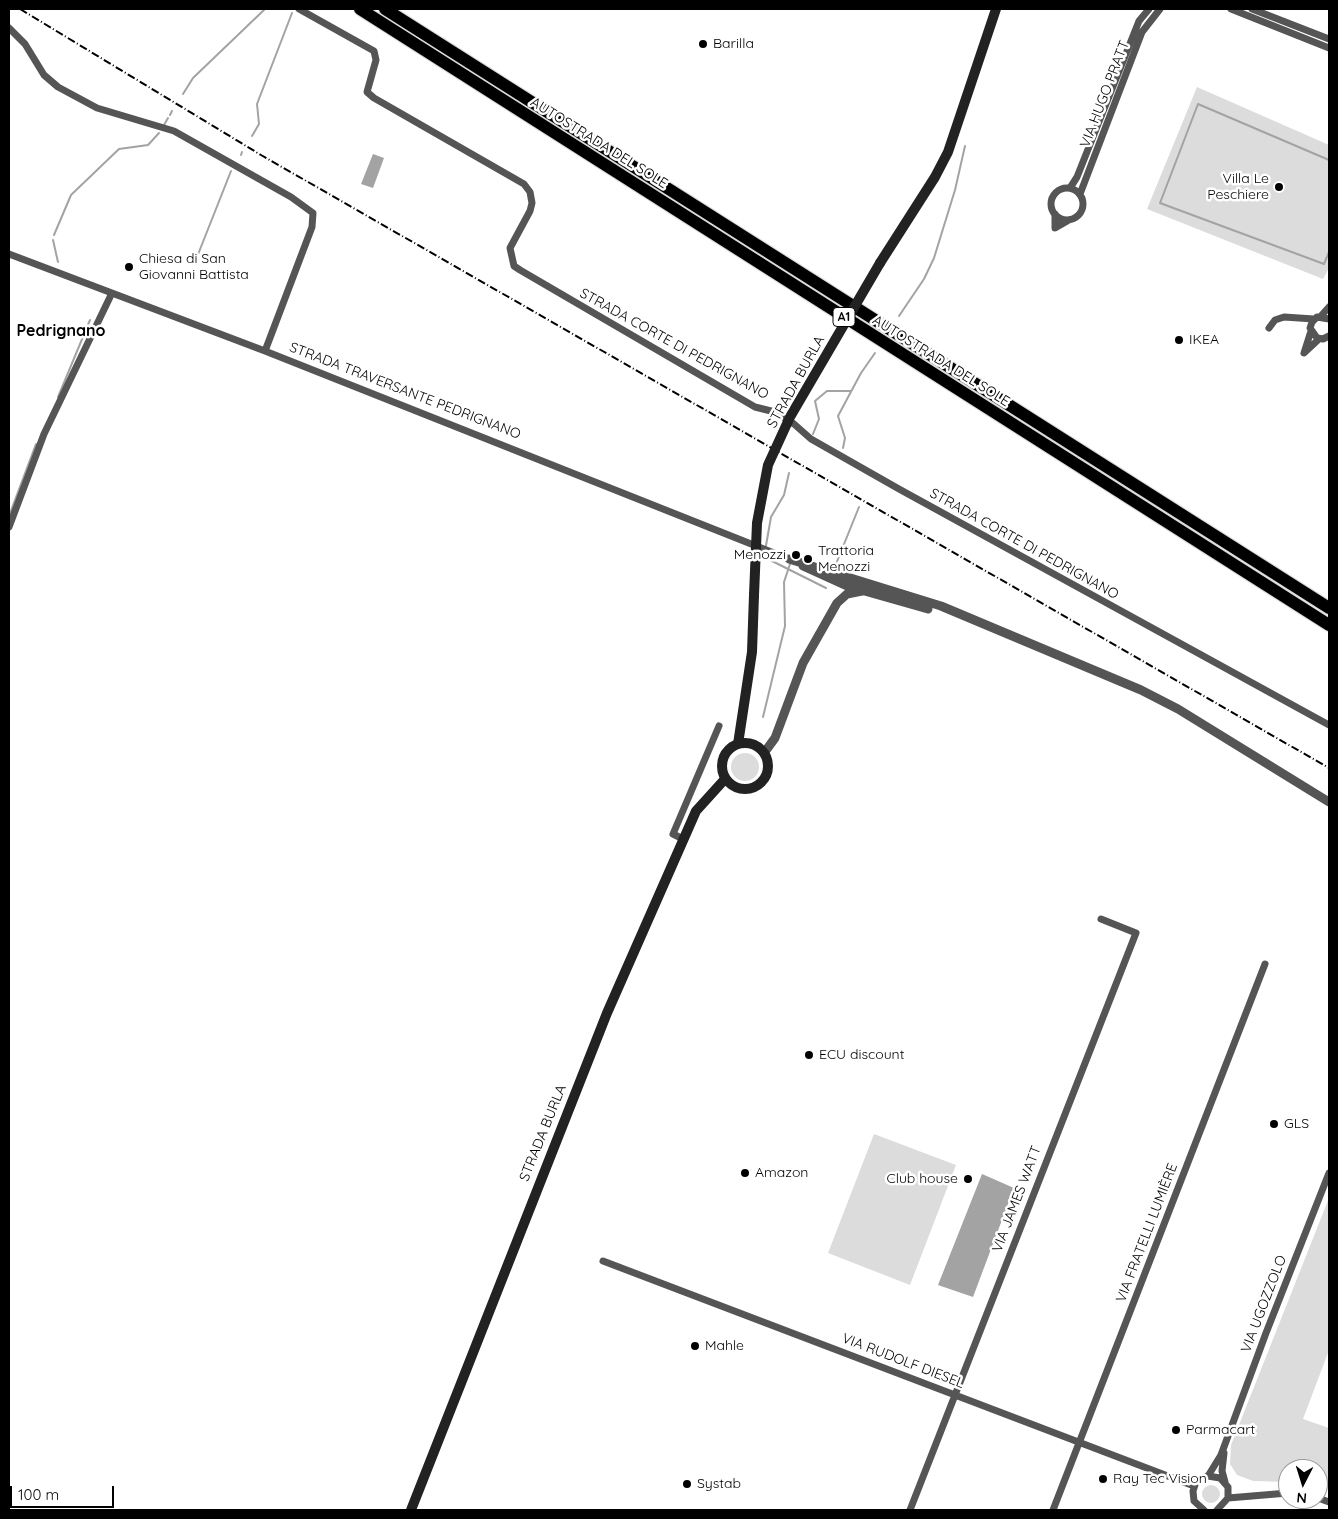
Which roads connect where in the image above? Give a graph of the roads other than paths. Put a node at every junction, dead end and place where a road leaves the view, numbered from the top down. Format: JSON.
{"nodes":[{"id":1,"x":299,"y":9,"type":"edge"},
{"id":2,"x":360,"y":9,"type":"edge"},
{"id":3,"x":385,"y":9,"type":"edge"},
{"id":4,"x":996,"y":9,"type":"edge"},
{"id":5,"x":1149,"y":9,"type":"edge"},
{"id":6,"x":1160,"y":9,"type":"edge"},
{"id":7,"x":1231,"y":9,"type":"edge"},
{"id":8,"x":1252,"y":9,"type":"edge"},
{"id":9,"x":9,"y":28,"type":"edge"},
{"id":10,"x":1329,"y":39,"type":"edge"},
{"id":11,"x":1329,"y":48,"type":"edge"},
{"id":12,"x":1070,"y":188,"type":"junction"},
{"id":13,"x":1080,"y":194,"type":"junction"},
{"id":14,"x":1055,"y":214,"type":"junction"},
{"id":15,"x":1069,"y":220,"type":"junction"},
{"id":16,"x":9,"y":254,"type":"edge"},
{"id":17,"x":111,"y":295,"type":"junction"},
{"id":18,"x":1329,"y":307,"type":"edge"},
{"id":19,"x":1317,"y":318,"type":"junction"},
{"id":20,"x":1329,"y":319,"type":"edge"},
{"id":21,"x":1300,"y":320,"type":"junction"},
{"id":22,"x":1269,"y":328,"type":"dead end"},
{"id":23,"x":1310,"y":330,"type":"junction"},
{"id":24,"x":1329,"y":336,"type":"edge"},
{"id":25,"x":1320,"y":339,"type":"junction"},
{"id":26,"x":265,"y":351,"type":"junction"},
{"id":27,"x":9,"y":527,"type":"edge"},
{"id":28,"x":789,"y":559,"type":"junction"},
{"id":29,"x":840,"y":575,"type":"junction"},
{"id":30,"x":830,"y":579,"type":"junction"},
{"id":31,"x":847,"y":590,"type":"junction"},
{"id":32,"x":911,"y":598,"type":"junction"},
{"id":33,"x":837,"y":603,"type":"junction"},
{"id":34,"x":1329,"y":608,"type":"edge"},
{"id":35,"x":960,"y":616,"type":"junction"},
{"id":36,"x":1329,"y":625,"type":"edge"},
{"id":37,"x":1329,"y":725,"type":"edge"},
{"id":38,"x":719,"y":726,"type":"dead end"},
{"id":39,"x":738,"y":744,"type":"junction"},
{"id":40,"x":764,"y":753,"type":"junction"},
{"id":41,"x":725,"y":779,"type":"junction"},
{"id":42,"x":1328,"y":798,"type":"edge"},
{"id":43,"x":683,"y":839,"type":"junction"},
{"id":44,"x":1101,"y":918,"type":"dead end"},
{"id":45,"x":1265,"y":964,"type":"dead end"},
{"id":46,"x":1329,"y":1173,"type":"edge"},
{"id":47,"x":603,"y":1261,"type":"dead end"},
{"id":48,"x":954,"y":1395,"type":"junction"},
{"id":49,"x":1079,"y":1443,"type":"junction"},
{"id":50,"x":1225,"y":1445,"type":"junction"},
{"id":51,"x":1208,"y":1476,"type":"junction"},
{"id":52,"x":1225,"y":1482,"type":"junction"},
{"id":53,"x":1194,"y":1486,"type":"junction"},
{"id":54,"x":1278,"y":1494,"type":"edge"},
{"id":55,"x":1228,"y":1498,"type":"junction"},
{"id":56,"x":1197,"y":1508,"type":"edge"},
{"id":57,"x":411,"y":1510,"type":"edge"},
{"id":58,"x":910,"y":1510,"type":"edge"},
{"id":59,"x":1054,"y":1510,"type":"edge"},
{"id":60,"x":1204,"y":1510,"type":"edge"},
{"id":61,"x":1217,"y":1510,"type":"edge"}],
"edges":[{"from":1,"to":37,"type":"street","name":"STRADA CORTE DI PEDRIGNANO"},
{"from":2,"to":36,"type":"highway","name":"AUTOSTRADA DEL SOLE","number":"A1"},
{"from":3,"to":34,"type":"highway","name":"AUTOSTRADA DEL SOLE","number":"A1"},
{"from":4,"to":39,"type":"main road","name":"STRADA BURLA","bridge":true},
{"from":5,"to":12,"type":"street","name":"VIA HUGO PRATT"},
{"from":6,"to":13,"type":"street","name":"VIA HUGO PRATT"},
{"from":7,"to":11,"type":"street"},
{"from":8,"to":10,"type":"street"},
{"from":9,"to":26,"type":"street"},
{"from":12,"to":13,"type":"street"},
{"from":12,"to":14,"type":"street"},
{"from":13,"to":15,"type":"street"},
{"from":14,"to":15,"type":"street"},
{"from":14,"to":15,"type":"street"},
{"from":16,"to":17,"type":"street","name":"STRADA TRAVERSANTE PEDRIGNANO"},
{"from":17,"to":26,"type":"street","name":"STRADA TRAVERSANTE PEDRIGNANO"},
{"from":17,"to":27,"type":"street"},
{"from":18,"to":19,"type":"street"},
{"from":19,"to":20,"type":"street"},
{"from":19,"to":21,"type":"street"},
{"from":19,"to":23,"type":"street"},
{"from":21,"to":22,"type":"street"},
{"from":21,"to":23,"type":"street"},
{"from":23,"to":25,"type":"street"},
{"from":23,"to":25,"type":"street"},
{"from":24,"to":25,"type":"street"},
{"from":26,"to":28,"type":"street","name":"STRADA TRAVERSANTE PEDRIGNANO"},
{"from":28,"to":29,"type":"street","name":"STRADA TRAVERSANTE PEDRIGNANO"},
{"from":28,"to":30,"type":"street","name":"STRADA TRAVERSANTE PEDRIGNANO"},
{"from":29,"to":31,"type":"street"},
{"from":29,"to":32,"type":"street","name":"STRADA TRAVERSANTE PEDRIGNANO"},
{"from":30,"to":31,"type":"street","name":"STRADA TRAVERSANTE PEDRIGNANO"},
{"from":30,"to":33,"type":"street"},
{"from":31,"to":32,"type":"street","name":"STRADA TRAVERSANTE PEDRIGNANO"},
{"from":31,"to":33,"type":"street"},
{"from":31,"to":35,"type":"street","name":"STRADA TRAVERSANTE PEDRIGNANO"},
{"from":32,"to":35,"type":"street","name":"STRADA TRAVERSANTE PEDRIGNANO"},
{"from":33,"to":40,"type":"street"},
{"from":35,"to":42,"type":"street","name":"STRADA TRAVERSANTE PEDRIGNANO"},
{"from":38,"to":43,"type":"street"},
{"from":39,"to":40,"type":"main road"},
{"from":39,"to":41,"type":"main road"},
{"from":40,"to":41,"type":"main road"},
{"from":41,"to":43,"type":"main road","name":"STRADA BURLA"},
{"from":43,"to":57,"type":"main road","name":"STRADA BURLA"},
{"from":44,"to":48,"type":"street","name":"VIA JAMES WATT"},
{"from":45,"to":49,"type":"street","name":"VIA FRATELLI LUMIÈRE"},
{"from":46,"to":50,"type":"street","name":"VIA UGOZZOLO"},
{"from":47,"to":48,"type":"street","name":"VIA RUDOLF DIESEL"},
{"from":48,"to":49,"type":"street","name":"VIA RUDOLF DIESEL"},
{"from":48,"to":58,"type":"street","name":"VIA JAMES WATT"},
{"from":49,"to":53,"type":"street","name":"VIA RUDOLF DIESEL"},
{"from":49,"to":59,"type":"street","name":"VIA FRATELLI LUMIÈRE"},
{"from":50,"to":51,"type":"street","name":"VIA UGOZZOLO"},
{"from":50,"to":52,"type":"street","name":"VIA UGOZZOLO"},
{"from":51,"to":52,"type":"street"},
{"from":51,"to":53,"type":"street"},
{"from":52,"to":55,"type":"street","name":"VIA UGOZZOLO"},
{"from":53,"to":56,"type":"street"},
{"from":54,"to":55,"type":"street"},
{"from":55,"to":61,"type":"street"},
{"from":56,"to":60,"type":"street"}]}
